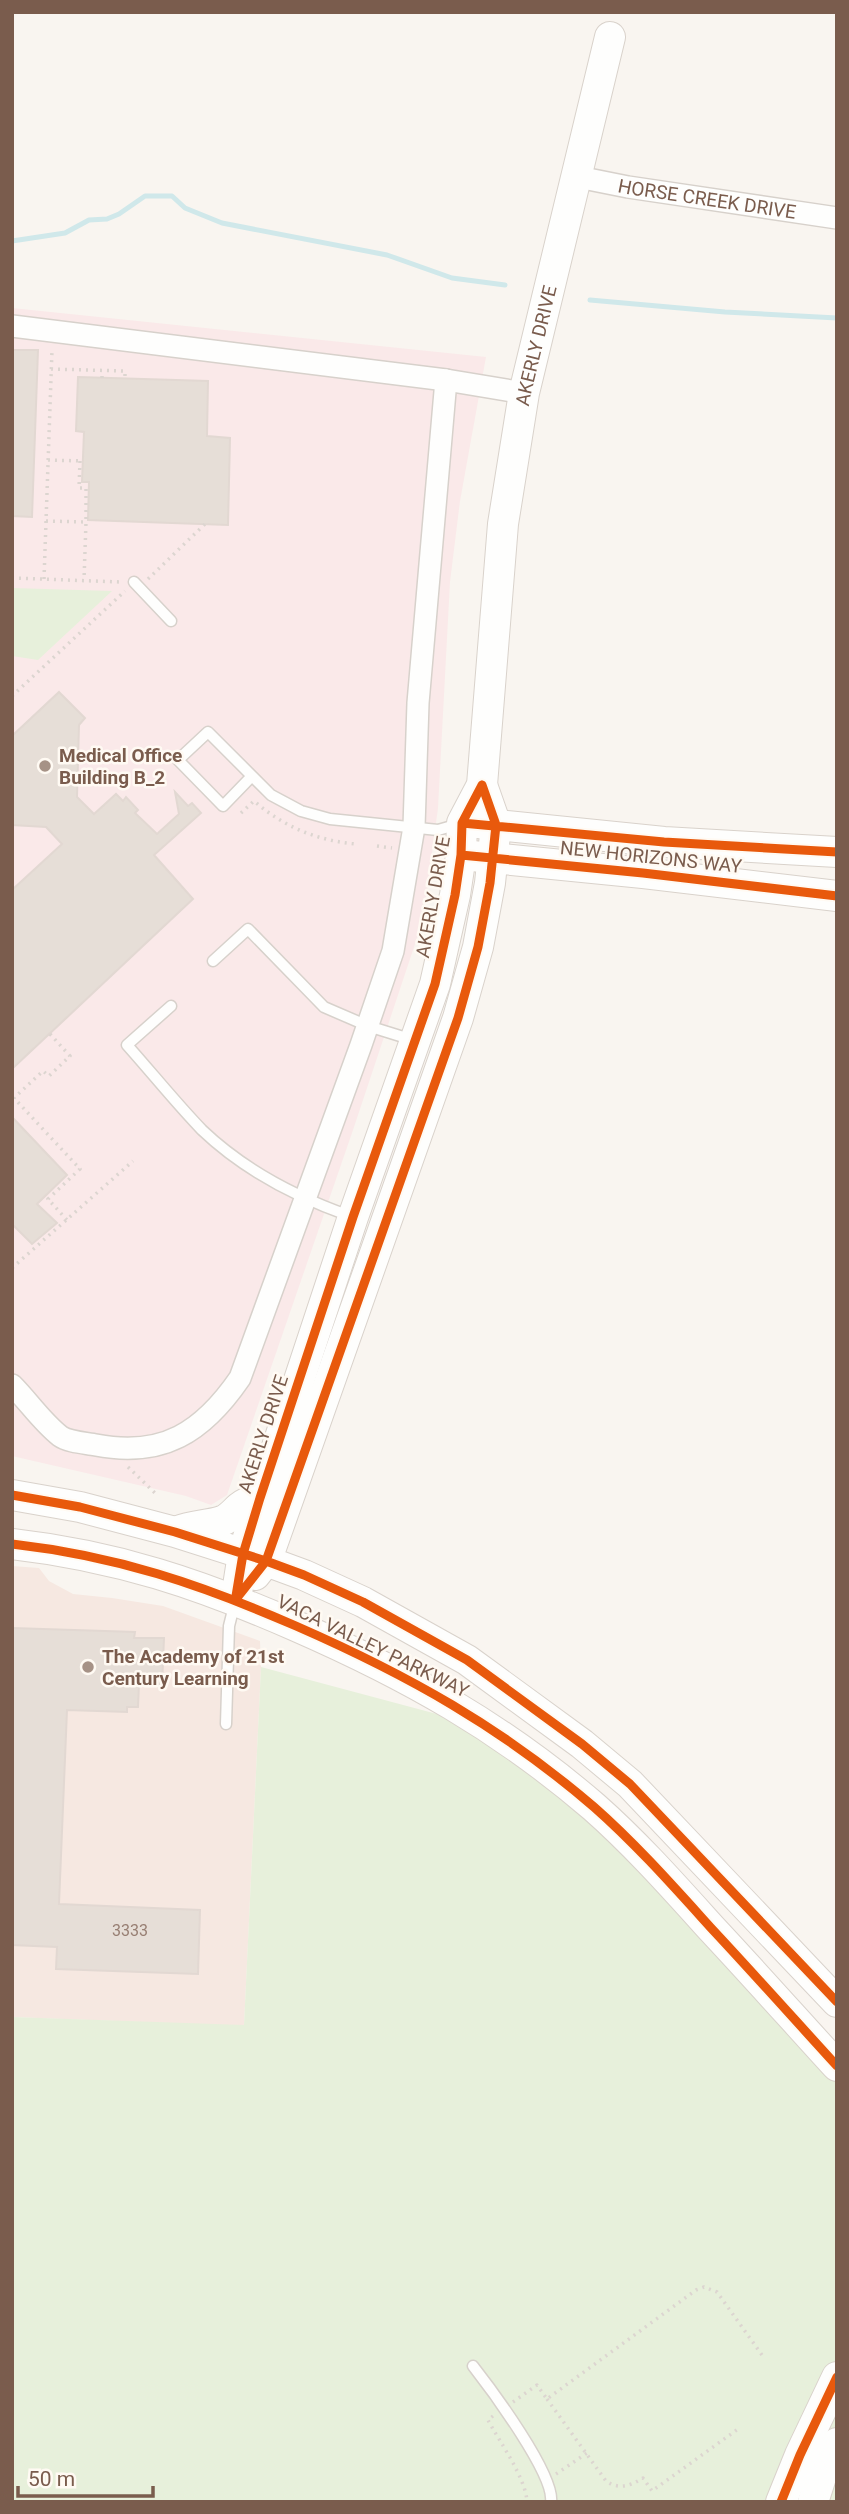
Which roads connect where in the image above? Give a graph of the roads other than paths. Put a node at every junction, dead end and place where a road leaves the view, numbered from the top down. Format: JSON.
{"nodes":[{"id":1,"x":610,"y":37,"type":"dead end"},
{"id":2,"x":578,"y":177,"type":"junction"},
{"id":3,"x":837,"y":218,"type":"edge"},
{"id":4,"x":12,"y":326,"type":"edge"},
{"id":5,"x":446,"y":380,"type":"junction"},
{"id":6,"x":524,"y":393,"type":"junction"},
{"id":7,"x":136,"y":585,"type":"road end"},
{"id":8,"x":172,"y":621,"type":"dead end"},
{"id":9,"x":252,"y":776,"type":"junction"},
{"id":10,"x":482,"y":785,"type":"junction"},
{"id":11,"x":496,"y":825,"type":"junction"},
{"id":12,"x":451,"y":826,"type":"junction"},
{"id":13,"x":414,"y":827,"type":"junction"},
{"id":14,"x":837,"y":852,"type":"edge"},
{"id":15,"x":461,"y":855,"type":"junction"},
{"id":16,"x":492,"y":858,"type":"junction"},
{"id":17,"x":837,"y":896,"type":"edge"},
{"id":18,"x":213,"y":961,"type":"dead end"},
{"id":19,"x":171,"y":1006,"type":"dead end"},
{"id":20,"x":368,"y":1026,"type":"junction"},
{"id":21,"x":416,"y":1041,"type":"junction"},
{"id":22,"x":306,"y":1200,"type":"junction"},
{"id":23,"x":353,"y":1217,"type":"junction"},
{"id":24,"x":12,"y":1385,"type":"edge"},
{"id":25,"x":12,"y":1495,"type":"edge"},
{"id":26,"x":260,"y":1497,"type":"junction"},
{"id":27,"x":175,"y":1532,"type":"junction"},
{"id":28,"x":12,"y":1544,"type":"edge"},
{"id":29,"x":254,"y":1557,"type":"junction"},
{"id":30,"x":236,"y":1599,"type":"junction"},
{"id":31,"x":226,"y":1724,"type":"dead end"},
{"id":32,"x":837,"y":2002,"type":"edge"},
{"id":33,"x":837,"y":2066,"type":"edge"},
{"id":34,"x":473,"y":2366,"type":"dead end"},
{"id":35,"x":837,"y":2377,"type":"edge"},
{"id":36,"x":837,"y":2443,"type":"edge"},
{"id":37,"x":554,"y":2500,"type":"edge"},
{"id":38,"x":781,"y":2502,"type":"edge"},
{"id":39,"x":813,"y":2502,"type":"edge"}],
"edges":[{"from":1,"to":2,"type":"street","name":"AKERLY DRIVE"},
{"from":2,"to":3,"type":"street","name":"HORSE CREEK DRIVE"},
{"from":2,"to":6,"type":"street","name":"AKERLY DRIVE"},
{"from":4,"to":5,"type":"street"},
{"from":5,"to":6,"type":"street"},
{"from":5,"to":13,"type":"street"},
{"from":6,"to":10,"type":"street","name":"AKERLY DRIVE"},
{"from":7,"to":8,"type":"lane"},
{"from":9,"to":9,"type":"lane"},
{"from":9,"to":13,"type":"lane"},
{"from":10,"to":11,"type":"street","name":"AKERLY DRIVE"},
{"from":10,"to":12,"type":"street","name":"AKERLY DRIVE"},
{"from":11,"to":12,"type":"street","name":"NEW HORIZONS WAY"},
{"from":11,"to":14,"type":"street","name":"NEW HORIZONS WAY"},
{"from":11,"to":16,"type":"street","name":"AKERLY DRIVE"},
{"from":12,"to":13,"type":"lane"},
{"from":12,"to":15,"type":"street","name":"AKERLY DRIVE"},
{"from":13,"to":20,"type":"street"},
{"from":15,"to":16,"type":"street","name":"NEW HORIZONS WAY"},
{"from":15,"to":21,"type":"street","name":"AKERLY DRIVE"},
{"from":16,"to":17,"type":"street","name":"NEW HORIZONS WAY"},
{"from":16,"to":29,"type":"street","name":"AKERLY DRIVE"},
{"from":18,"to":20,"type":"lane"},
{"from":19,"to":22,"type":"lane"},
{"from":20,"to":21,"type":"lane"},
{"from":20,"to":22,"type":"street"},
{"from":21,"to":23,"type":"street","name":"AKERLY DRIVE"},
{"from":22,"to":23,"type":"lane"},
{"from":22,"to":24,"type":"street"},
{"from":23,"to":26,"type":"street","name":"AKERLY DRIVE"},
{"from":25,"to":27,"type":"street","name":"VACA VALLEY PARKWAY"},
{"from":26,"to":27,"type":"street"},
{"from":26,"to":29,"type":"street","name":"AKERLY DRIVE"},
{"from":27,"to":29,"type":"street","name":"VACA VALLEY PARKWAY"},
{"from":28,"to":30,"type":"street","name":"VACA VALLEY PARKWAY"},
{"from":29,"to":30,"type":"street","name":"AKERLY DRIVE"},
{"from":29,"to":32,"type":"street","name":"VACA VALLEY PARKWAY"},
{"from":30,"to":31,"type":"lane"},
{"from":30,"to":33,"type":"street","name":"VACA VALLEY PARKWAY"},
{"from":34,"to":37,"type":"lane"},
{"from":35,"to":38,"type":"street"},
{"from":36,"to":39,"type":"street"}]}
